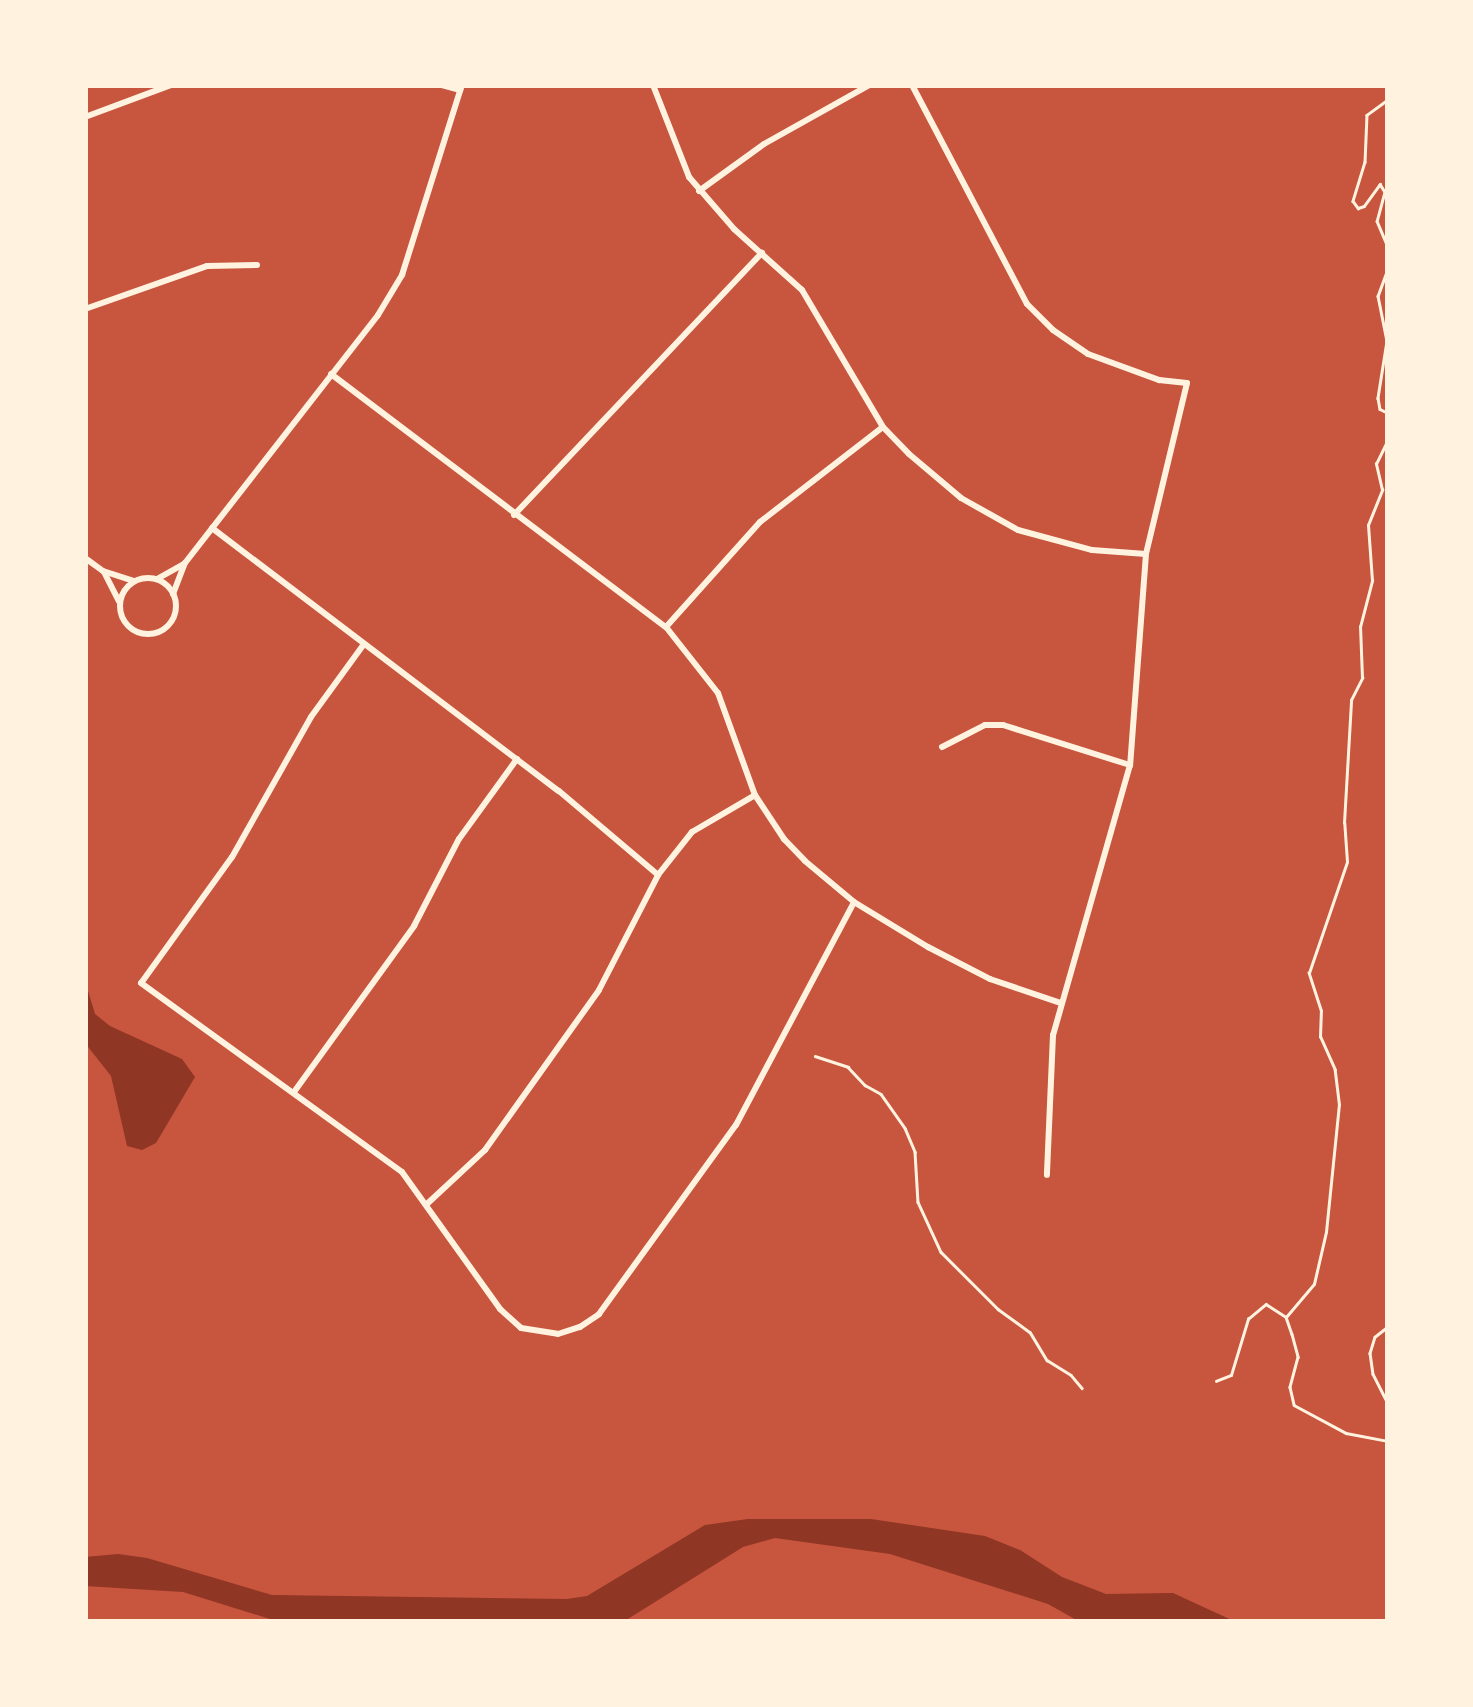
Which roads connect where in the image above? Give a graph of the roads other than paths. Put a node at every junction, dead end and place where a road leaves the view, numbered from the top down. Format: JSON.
{"nodes":[{"id":1,"x":171,"y":85,"type":"edge"},
{"id":2,"x":442,"y":85,"type":"edge"},
{"id":3,"x":653,"y":85,"type":"edge"},
{"id":4,"x":869,"y":85,"type":"edge"},
{"id":5,"x":912,"y":85,"type":"edge"},
{"id":6,"x":461,"y":88,"type":"edge"},
{"id":7,"x":85,"y":117,"type":"edge"},
{"id":8,"x":699,"y":190,"type":"junction"},
{"id":9,"x":762,"y":252,"type":"junction"},
{"id":10,"x":257,"y":265,"type":"dead end"},
{"id":11,"x":85,"y":309,"type":"edge"},
{"id":12,"x":331,"y":374,"type":"junction"},
{"id":13,"x":883,"y":427,"type":"junction"},
{"id":14,"x":514,"y":515,"type":"junction"},
{"id":15,"x":212,"y":528,"type":"junction"},
{"id":16,"x":1146,"y":554,"type":"junction"},
{"id":17,"x":85,"y":558,"type":"edge"},
{"id":18,"x":185,"y":563,"type":"junction"},
{"id":19,"x":103,"y":571,"type":"junction"},
{"id":20,"x":157,"y":579,"type":"junction"},
{"id":21,"x":134,"y":581,"type":"junction"},
{"id":22,"x":174,"y":594,"type":"junction"},
{"id":23,"x":119,"y":602,"type":"junction"},
{"id":24,"x":666,"y":627,"type":"junction"},
{"id":25,"x":364,"y":644,"type":"junction"},
{"id":26,"x":942,"y":747,"type":"dead end"},
{"id":27,"x":517,"y":759,"type":"junction"},
{"id":28,"x":1130,"y":765,"type":"junction"},
{"id":29,"x":755,"y":795,"type":"junction"},
{"id":30,"x":658,"y":875,"type":"junction"},
{"id":31,"x":854,"y":902,"type":"junction"},
{"id":32,"x":1062,"y":1003,"type":"junction"},
{"id":33,"x":294,"y":1092,"type":"junction"},
{"id":34,"x":1047,"y":1174,"type":"dead end"},
{"id":35,"x":428,"y":1203,"type":"junction"}],
"edges":[{"from":1,"to":7,"type":"street"},
{"from":2,"to":6,"type":"street"},
{"from":3,"to":8,"type":"street"},
{"from":4,"to":8,"type":"street"},
{"from":5,"to":16,"type":"street"},
{"from":6,"to":12,"type":"street"},
{"from":8,"to":9,"type":"street"},
{"from":9,"to":13,"type":"street"},
{"from":9,"to":14,"type":"street"},
{"from":10,"to":11,"type":"street"},
{"from":12,"to":14,"type":"street"},
{"from":12,"to":15,"type":"street"},
{"from":13,"to":16,"type":"street"},
{"from":13,"to":24,"type":"street"},
{"from":14,"to":24,"type":"street"},
{"from":15,"to":18,"type":"street"},
{"from":15,"to":25,"type":"street"},
{"from":16,"to":28,"type":"street"},
{"from":17,"to":19,"type":"street"},
{"from":18,"to":20,"type":"street"},
{"from":18,"to":22,"type":"street"},
{"from":19,"to":21,"type":"street"},
{"from":19,"to":23,"type":"street"},
{"from":20,"to":21,"type":"street"},
{"from":20,"to":22,"type":"street"},
{"from":21,"to":23,"type":"street"},
{"from":22,"to":23,"type":"street"},
{"from":24,"to":29,"type":"street"},
{"from":25,"to":27,"type":"street"},
{"from":25,"to":33,"type":"street"},
{"from":26,"to":28,"type":"street"},
{"from":27,"to":30,"type":"street"},
{"from":27,"to":33,"type":"street"},
{"from":28,"to":32,"type":"street"},
{"from":29,"to":30,"type":"street"},
{"from":29,"to":31,"type":"street"},
{"from":30,"to":35,"type":"street"},
{"from":31,"to":32,"type":"street"},
{"from":31,"to":35,"type":"street"},
{"from":32,"to":34,"type":"street"},
{"from":33,"to":35,"type":"street"}]}
